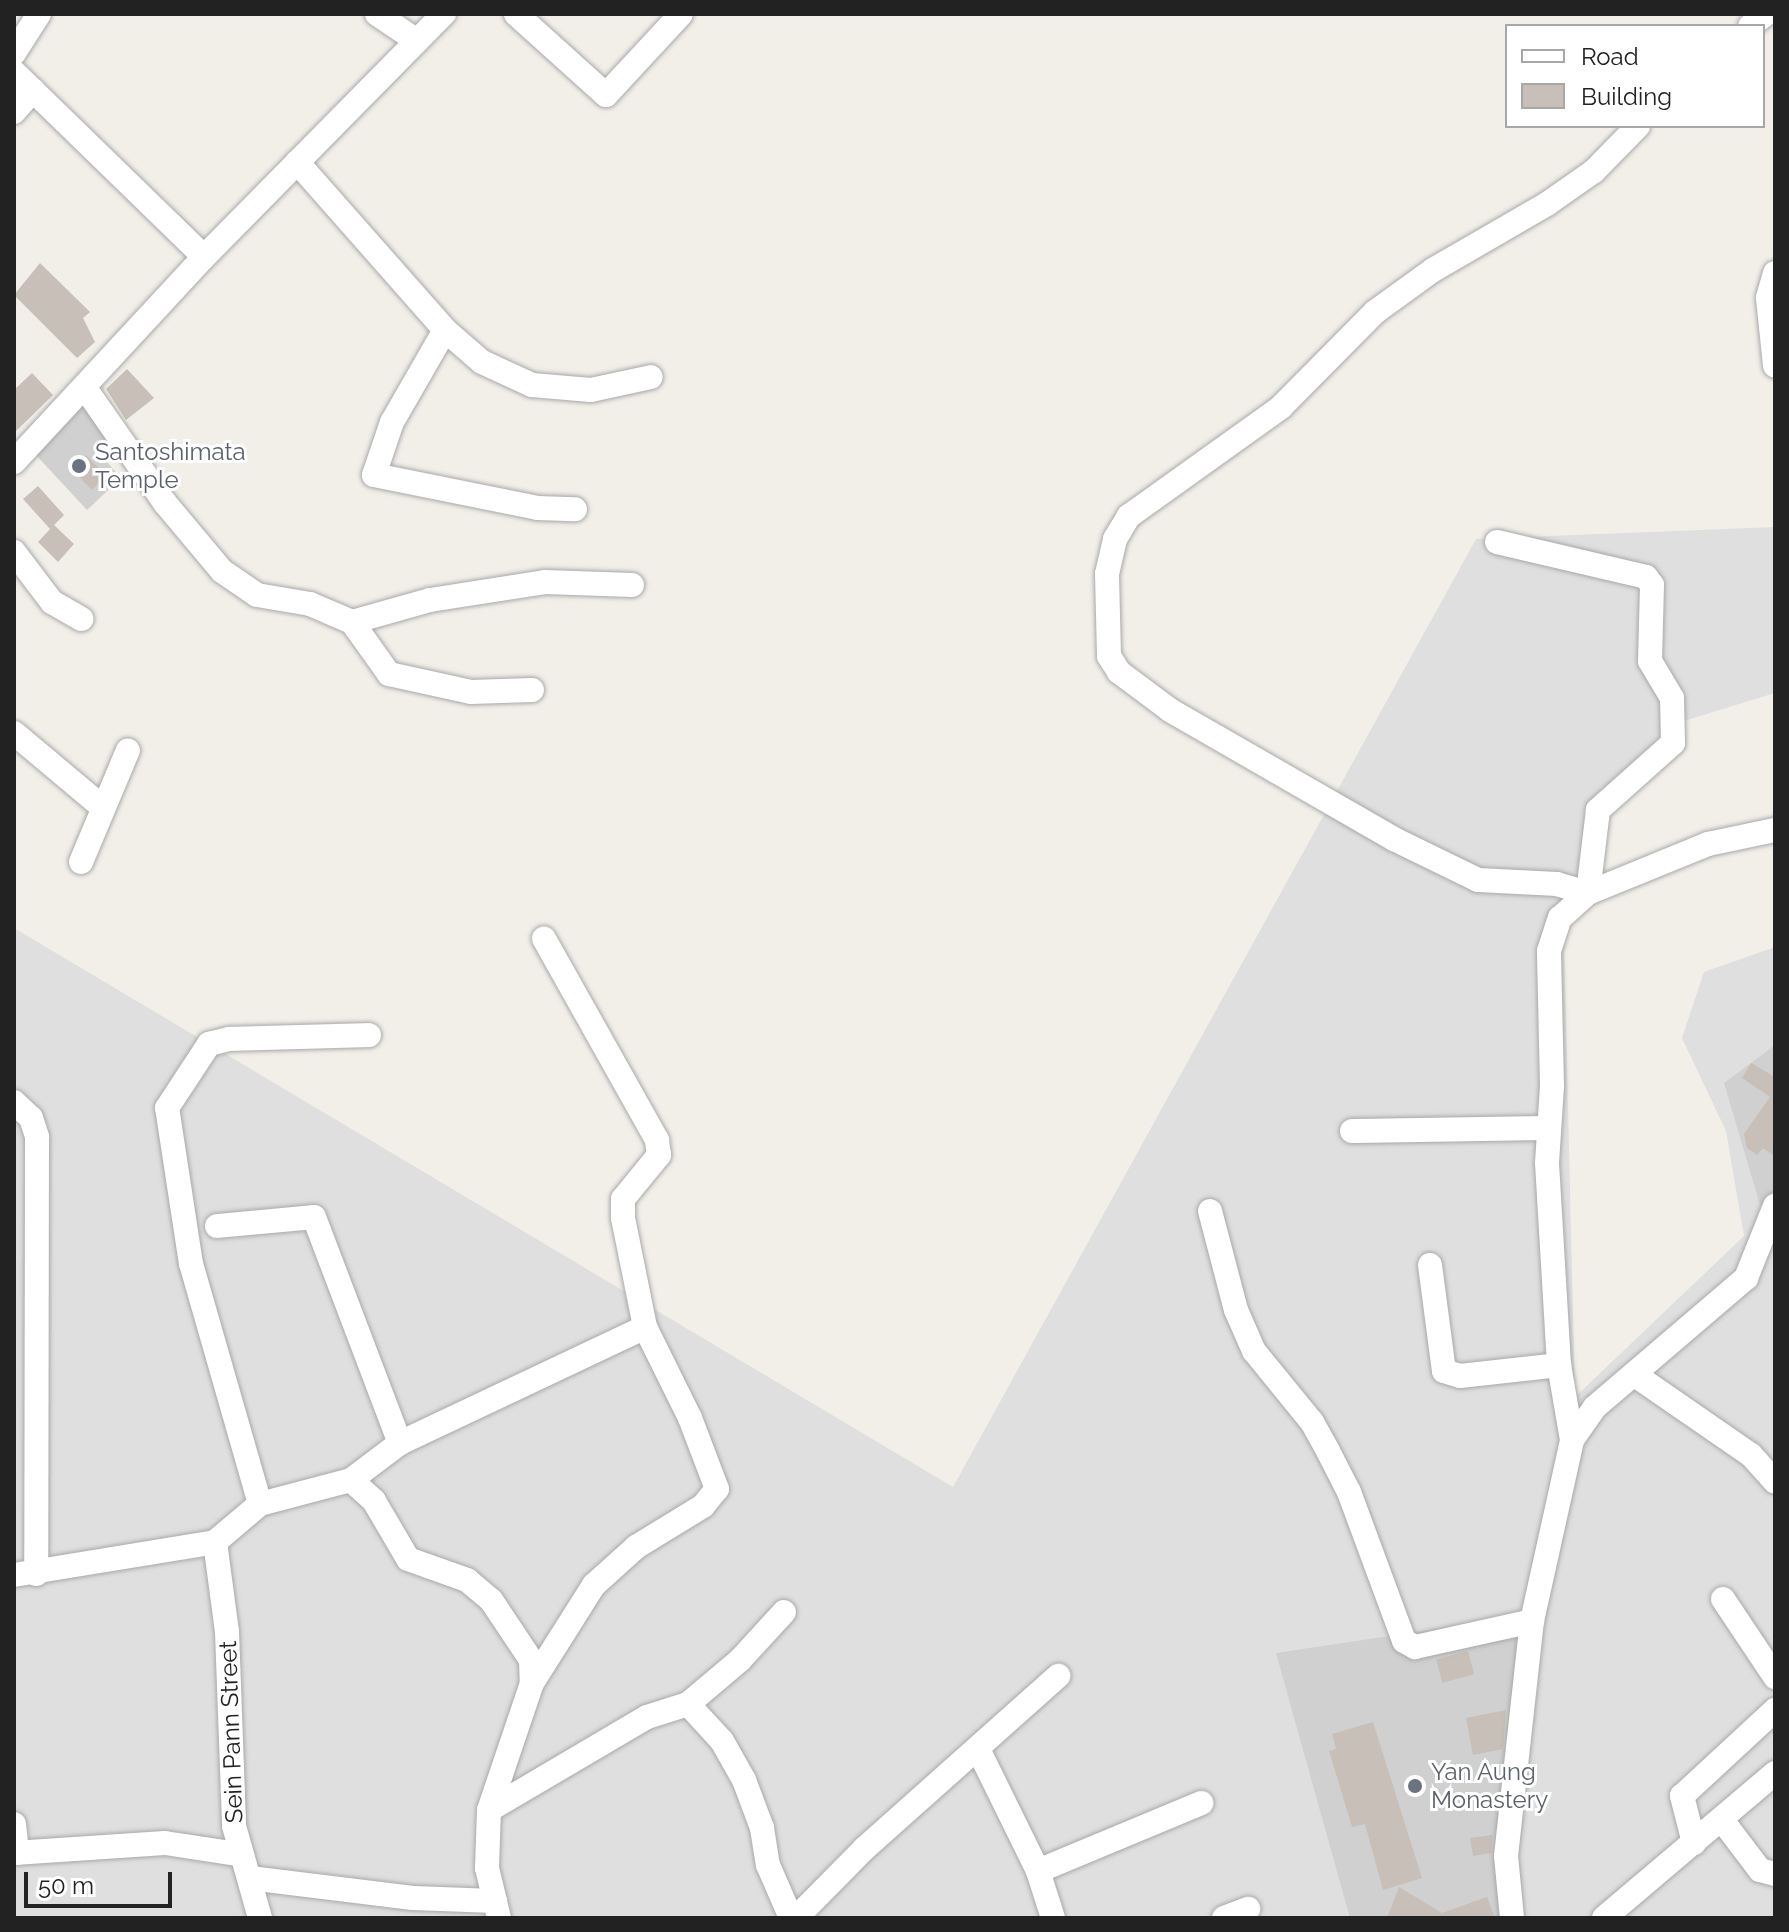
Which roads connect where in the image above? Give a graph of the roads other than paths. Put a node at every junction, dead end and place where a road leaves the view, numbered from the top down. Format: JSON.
{"nodes":[{"id":1,"x":39,"y":14,"type":"edge"},
{"id":2,"x":377,"y":14,"type":"edge"},
{"id":3,"x":444,"y":14,"type":"edge"},
{"id":4,"x":516,"y":14,"type":"edge"},
{"id":5,"x":681,"y":14,"type":"edge"},
{"id":6,"x":417,"y":41,"type":"junction"},
{"id":7,"x":14,"y":53,"type":"edge"},
{"id":8,"x":14,"y":72,"type":"edge"},
{"id":9,"x":33,"y":90,"type":"junction"},
{"id":10,"x":14,"y":112,"type":"edge"},
{"id":11,"x":1636,"y":128,"type":"edge"},
{"id":12,"x":297,"y":162,"type":"junction"},
{"id":13,"x":204,"y":257,"type":"junction"},
{"id":14,"x":1775,"y":273,"type":"edge"},
{"id":15,"x":445,"y":330,"type":"junction"},
{"id":16,"x":1775,"y":366,"type":"edge"},
{"id":17,"x":651,"y":377,"type":"dead end"},
{"id":18,"x":85,"y":388,"type":"junction"},
{"id":19,"x":14,"y":462,"type":"edge"},
{"id":20,"x":575,"y":509,"type":"dead end"},
{"id":21,"x":1497,"y":542,"type":"dead end"},
{"id":22,"x":14,"y":552,"type":"edge"},
{"id":23,"x":632,"y":585,"type":"dead end"},
{"id":24,"x":82,"y":619,"type":"dead end"},
{"id":25,"x":352,"y":622,"type":"junction"},
{"id":26,"x":532,"y":690,"type":"dead end"},
{"id":27,"x":14,"y":733,"type":"edge"},
{"id":28,"x":128,"y":750,"type":"dead end"},
{"id":29,"x":101,"y":806,"type":"junction"},
{"id":30,"x":1775,"y":830,"type":"edge"},
{"id":31,"x":81,"y":862,"type":"dead end"},
{"id":32,"x":1588,"y":893,"type":"junction"},
{"id":33,"x":544,"y":939,"type":"dead end"},
{"id":34,"x":369,"y":1035,"type":"dead end"},
{"id":35,"x":14,"y":1102,"type":"edge"},
{"id":36,"x":1549,"y":1128,"type":"junction"},
{"id":37,"x":1352,"y":1131,"type":"dead end"},
{"id":38,"x":1775,"y":1206,"type":"edge"},
{"id":39,"x":1210,"y":1211,"type":"dead end"},
{"id":40,"x":217,"y":1226,"type":"dead end"},
{"id":41,"x":1430,"y":1265,"type":"dead end"},
{"id":42,"x":645,"y":1327,"type":"junction"},
{"id":43,"x":1559,"y":1365,"type":"junction"},
{"id":44,"x":1635,"y":1375,"type":"junction"},
{"id":45,"x":1572,"y":1440,"type":"junction"},
{"id":46,"x":400,"y":1443,"type":"junction"},
{"id":47,"x":351,"y":1480,"type":"junction"},
{"id":48,"x":1775,"y":1482,"type":"edge"},
{"id":49,"x":260,"y":1504,"type":"junction"},
{"id":50,"x":215,"y":1542,"type":"junction"},
{"id":51,"x":25,"y":1574,"type":"edge"},
{"id":52,"x":1723,"y":1599,"type":"dead end"},
{"id":53,"x":784,"y":1612,"type":"dead end"},
{"id":54,"x":1532,"y":1621,"type":"junction"},
{"id":55,"x":1058,"y":1676,"type":"dead end"},
{"id":56,"x":1775,"y":1677,"type":"edge"},
{"id":57,"x":532,"y":1683,"type":"junction"},
{"id":58,"x":688,"y":1704,"type":"junction"},
{"id":59,"x":1775,"y":1710,"type":"edge"},
{"id":60,"x":979,"y":1751,"type":"junction"},
{"id":61,"x":1775,"y":1773,"type":"edge"},
{"id":62,"x":1201,"y":1803,"type":"dead end"},
{"id":63,"x":489,"y":1810,"type":"junction"},
{"id":64,"x":1722,"y":1820,"type":"junction"},
{"id":65,"x":14,"y":1824,"type":"edge"},
{"id":66,"x":1694,"y":1843,"type":"junction"},
{"id":67,"x":15,"y":1853,"type":"edge"},
{"id":68,"x":238,"y":1854,"type":"junction"},
{"id":69,"x":1038,"y":1871,"type":"junction"},
{"id":70,"x":1775,"y":1874,"type":"edge"},
{"id":71,"x":250,"y":1878,"type":"junction"},
{"id":72,"x":497,"y":1909,"type":"edge"},
{"id":73,"x":1248,"y":1909,"type":"dead end"},
{"id":74,"x":260,"y":1918,"type":"edge"},
{"id":75,"x":794,"y":1918,"type":"edge"},
{"id":76,"x":1053,"y":1918,"type":"edge"},
{"id":77,"x":1224,"y":1918,"type":"edge"},
{"id":78,"x":1512,"y":1918,"type":"edge"},
{"id":79,"x":1604,"y":1918,"type":"edge"}],
"edges":[{"from":1,"to":7,"type":"street"},
{"from":2,"to":6,"type":"street"},
{"from":3,"to":6,"type":"street"},
{"from":4,"to":5,"type":"street"},
{"from":6,"to":12,"type":"street"},
{"from":8,"to":9,"type":"street"},
{"from":9,"to":10,"type":"street"},
{"from":9,"to":13,"type":"street"},
{"from":11,"to":32,"type":"street"},
{"from":12,"to":13,"type":"street"},
{"from":12,"to":15,"type":"street"},
{"from":13,"to":18,"type":"street"},
{"from":14,"to":16,"type":"street"},
{"from":15,"to":17,"type":"street"},
{"from":15,"to":20,"type":"street"},
{"from":18,"to":19,"type":"street"},
{"from":18,"to":25,"type":"street"},
{"from":21,"to":32,"type":"street"},
{"from":22,"to":24,"type":"street"},
{"from":23,"to":25,"type":"street"},
{"from":25,"to":26,"type":"street"},
{"from":27,"to":29,"type":"street"},
{"from":28,"to":29,"type":"street"},
{"from":29,"to":31,"type":"street"},
{"from":30,"to":32,"type":"street"},
{"from":32,"to":36,"type":"street"},
{"from":33,"to":42,"type":"street"},
{"from":34,"to":49,"type":"street"},
{"from":35,"to":51,"type":"street"},
{"from":36,"to":37,"type":"street"},
{"from":36,"to":43,"type":"street"},
{"from":38,"to":44,"type":"street"},
{"from":39,"to":54,"type":"street"},
{"from":40,"to":46,"type":"street"},
{"from":41,"to":43,"type":"street"},
{"from":42,"to":46,"type":"street"},
{"from":42,"to":57,"type":"street"},
{"from":43,"to":45,"type":"street"},
{"from":44,"to":45,"type":"street"},
{"from":44,"to":48,"type":"street"},
{"from":45,"to":54,"type":"street"},
{"from":46,"to":47,"type":"street"},
{"from":47,"to":49,"type":"street"},
{"from":47,"to":57,"type":"street"},
{"from":49,"to":50,"type":"street"},
{"from":50,"to":51,"type":"street"},
{"from":50,"to":68,"type":"street","name":"Sein Pann Street"},
{"from":52,"to":56,"type":"street"},
{"from":53,"to":58,"type":"street"},
{"from":54,"to":78,"type":"street"},
{"from":55,"to":60,"type":"street"},
{"from":57,"to":63,"type":"street"},
{"from":58,"to":63,"type":"street"},
{"from":58,"to":75,"type":"street"},
{"from":59,"to":66,"type":"street"},
{"from":60,"to":69,"type":"street"},
{"from":60,"to":75,"type":"street"},
{"from":61,"to":64,"type":"street"},
{"from":62,"to":69,"type":"street"},
{"from":63,"to":72,"type":"street"},
{"from":64,"to":66,"type":"street"},
{"from":64,"to":70,"type":"street"},
{"from":65,"to":67,"type":"street"},
{"from":66,"to":79,"type":"street"},
{"from":67,"to":68,"type":"street"},
{"from":68,"to":71,"type":"street","name":"Sein Pann Street"},
{"from":69,"to":76,"type":"street"},
{"from":71,"to":72,"type":"street"},
{"from":71,"to":74,"type":"street","name":"Sein Pann Street"},
{"from":73,"to":77,"type":"street"}]}
